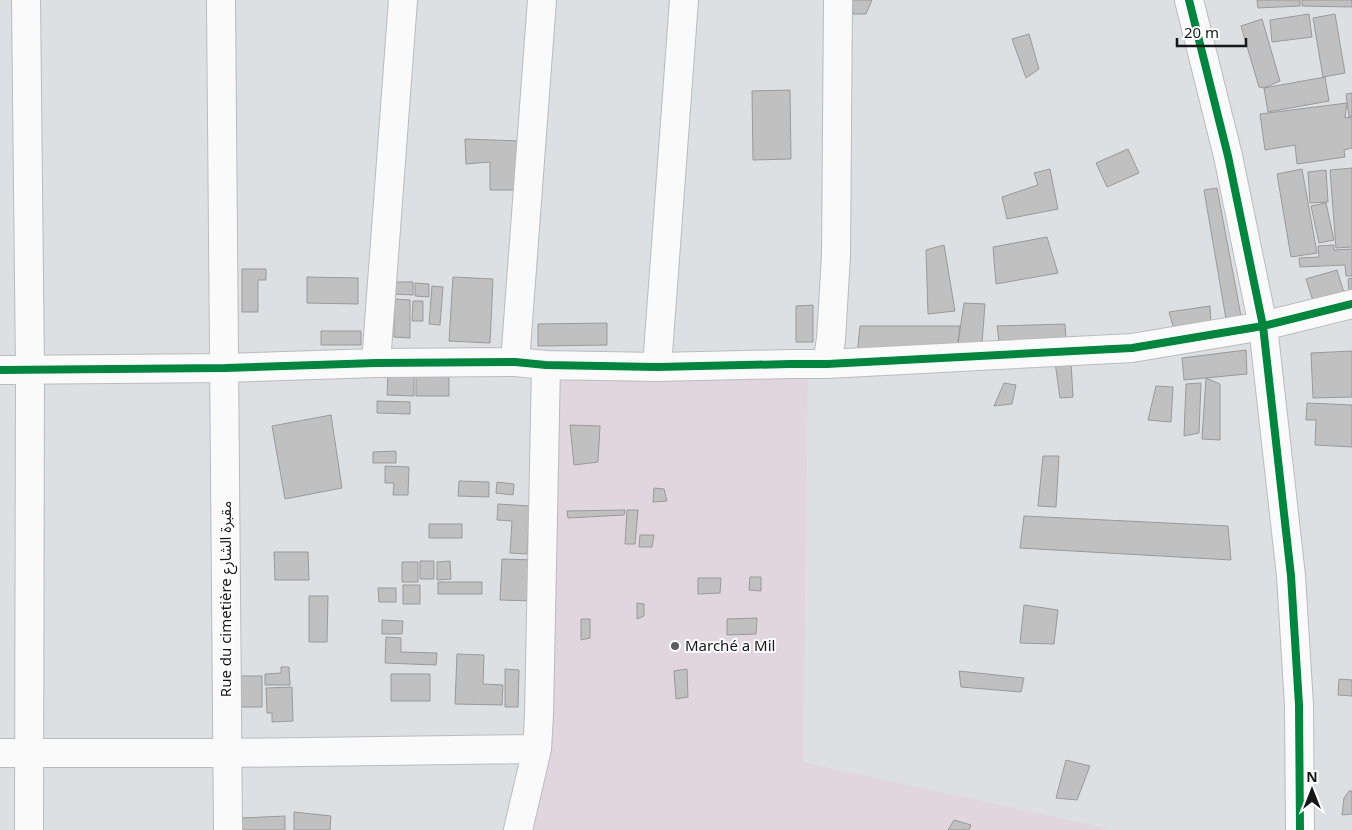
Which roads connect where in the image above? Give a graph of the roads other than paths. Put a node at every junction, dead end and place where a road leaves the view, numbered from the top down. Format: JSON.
{"nodes":[{"id":1,"x":26,"y":0,"type":"edge"},
{"id":2,"x":221,"y":0,"type":"edge"},
{"id":3,"x":403,"y":0,"type":"edge"},
{"id":4,"x":542,"y":0,"type":"edge"},
{"id":5,"x":684,"y":0,"type":"edge"},
{"id":6,"x":838,"y":0,"type":"edge"},
{"id":7,"x":1189,"y":0,"type":"edge"},
{"id":8,"x":1352,"y":304,"type":"edge"},
{"id":9,"x":1263,"y":326,"type":"junction"},
{"id":10,"x":515,"y":362,"type":"junction"},
{"id":11,"x":376,"y":363,"type":"junction"},
{"id":12,"x":827,"y":364,"type":"junction"},
{"id":13,"x":546,"y":365,"type":"junction"},
{"id":14,"x":657,"y":367,"type":"junction"},
{"id":15,"x":225,"y":368,"type":"junction"},
{"id":16,"x":0,"y":370,"type":"edge"},
{"id":17,"x":30,"y":371,"type":"junction"},
{"id":18,"x":537,"y":749,"type":"junction"},
{"id":19,"x":0,"y":753,"type":"edge"},
{"id":20,"x":29,"y":753,"type":"junction"},
{"id":21,"x":226,"y":753,"type":"junction"},
{"id":22,"x":29,"y":830,"type":"edge"},
{"id":23,"x":228,"y":830,"type":"edge"},
{"id":24,"x":518,"y":830,"type":"edge"},
{"id":25,"x":1300,"y":830,"type":"edge"}],
"edges":[{"from":1,"to":17,"type":"street"},
{"from":2,"to":15,"type":"street","name":"Rue du cimetière مقبرة الشارع"},
{"from":3,"to":11,"type":"street"},
{"from":4,"to":10,"type":"street"},
{"from":5,"to":14,"type":"street"},
{"from":6,"to":12,"type":"street"},
{"from":7,"to":9,"type":"street"},
{"from":8,"to":9,"type":"street"},
{"from":9,"to":12,"type":"street"},
{"from":9,"to":25,"type":"street"},
{"from":10,"to":11,"type":"street"},
{"from":10,"to":13,"type":"street"},
{"from":11,"to":15,"type":"street"},
{"from":12,"to":14,"type":"street"},
{"from":13,"to":14,"type":"street"},
{"from":13,"to":18,"type":"street"},
{"from":15,"to":17,"type":"street"},
{"from":15,"to":21,"type":"street","name":"Rue du cimetière مقبرة الشارع"},
{"from":16,"to":17,"type":"street"},
{"from":17,"to":20,"type":"street"},
{"from":18,"to":21,"type":"street"},
{"from":18,"to":24,"type":"street"},
{"from":19,"to":20,"type":"street"},
{"from":20,"to":21,"type":"street"},
{"from":20,"to":22,"type":"street"},
{"from":21,"to":23,"type":"street","name":"Rue du cimetière مقبرة الشارع"}]}
